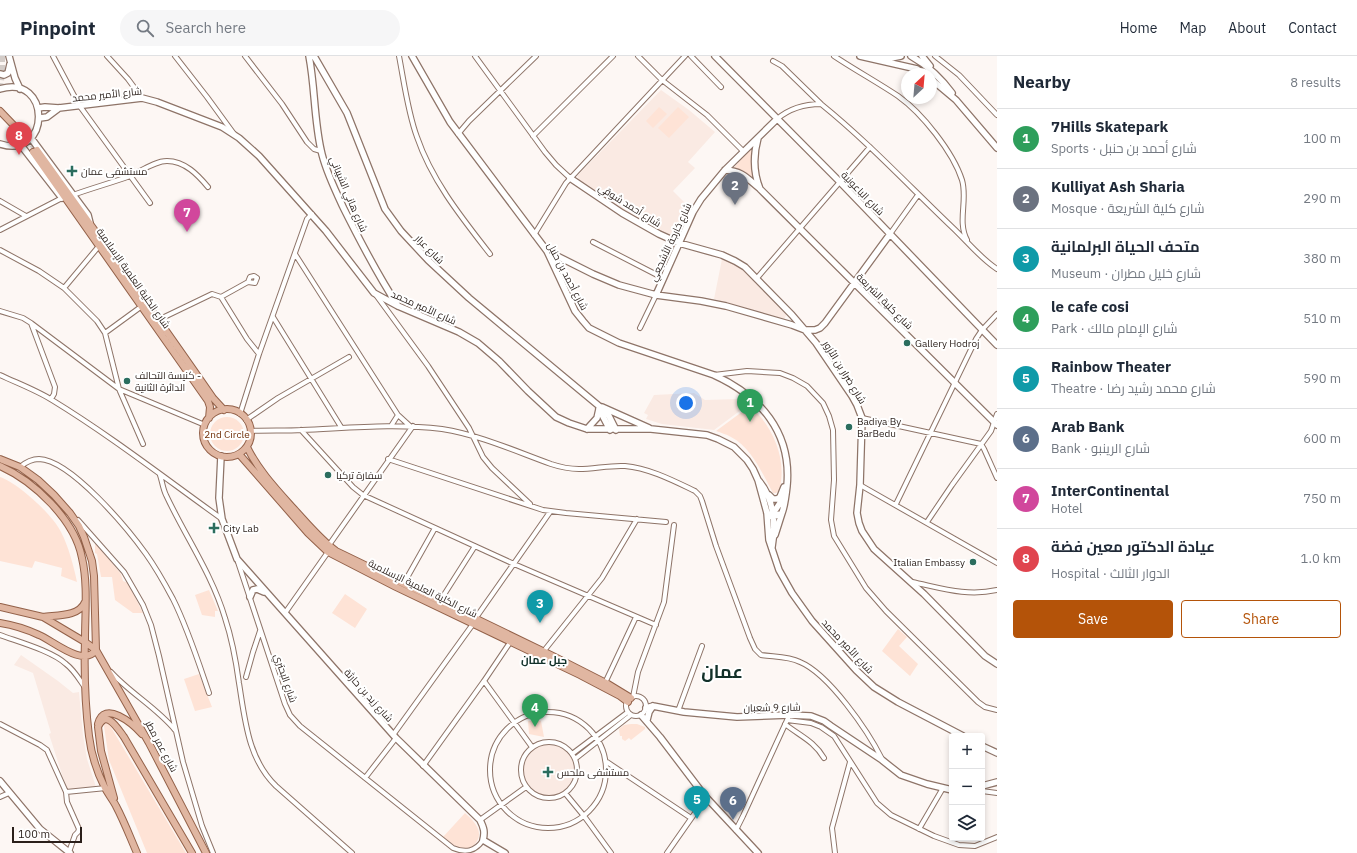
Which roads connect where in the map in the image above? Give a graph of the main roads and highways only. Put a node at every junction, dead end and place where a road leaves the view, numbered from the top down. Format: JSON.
{"nodes":[{"id":1,"x":0,"y":111,"type":"edge"},
{"id":2,"x":0,"y":116,"type":"edge"},
{"id":3,"x":35,"y":151,"type":"tunnel mouth"},
{"id":4,"x":88,"y":227,"type":"junction"},
{"id":5,"x":224,"y":410,"type":"junction"},
{"id":6,"x":209,"y":418,"type":"junction"},
{"id":7,"x":247,"y":447,"type":"junction"},
{"id":8,"x":239,"y":454,"type":"junction"},
{"id":9,"x":0,"y":459,"type":"edge"},
{"id":10,"x":0,"y":466,"type":"edge"},
{"id":11,"x":86,"y":599,"type":"junction"},
{"id":12,"x":0,"y":607,"type":"edge"},
{"id":13,"x":43,"y":617,"type":"junction"},
{"id":14,"x":474,"y":621,"type":"junction"},
{"id":15,"x":0,"y":623,"type":"edge"},
{"id":16,"x":85,"y":642,"type":"junction"},
{"id":17,"x":94,"y":652,"type":"junction"},
{"id":18,"x":85,"y":656,"type":"junction"},
{"id":19,"x":98,"y":727,"type":"junction"},
{"id":20,"x":149,"y":743,"type":"junction"},
{"id":21,"x":108,"y":788,"type":"junction"},
{"id":22,"x":137,"y":853,"type":"edge"},
{"id":23,"x":192,"y":853,"type":"edge"},
{"id":24,"x":206,"y":853,"type":"edge"}],
"edges":[{"from":1,"to":2,"type":"main road"},
{"from":3,"to":4,"type":"main road","name":"شارع الكلية العلمية الإسلامية"},
{"from":4,"to":5,"type":"main road","name":"شارع الكلية العلمية الإسلامية"},
{"from":4,"to":6,"type":"main road","name":"شارع الكلية العلمية الإسلامية"},
{"from":5,"to":6,"type":"main road"},
{"from":5,"to":7,"type":"main road"},
{"from":6,"to":8,"type":"main road"},
{"from":7,"to":8,"type":"main road"},
{"from":7,"to":14,"type":"main road","name":"شارع الكلية العلمية الإسلامية"},
{"from":8,"to":14,"type":"main road","name":"شارع الكلية العلمية الإسلامية"},
{"from":9,"to":17,"type":"main road"},
{"from":10,"to":11,"type":"main road"},
{"from":11,"to":13,"type":"main road"},
{"from":11,"to":16,"type":"main road"},
{"from":12,"to":13,"type":"main road"},
{"from":13,"to":16,"type":"main road"},
{"from":14,"to":14,"type":"main road","name":"شارع الكلية العلمية الإسلامية"},
{"from":15,"to":18,"type":"main road"},
{"from":16,"to":17,"type":"main road"},
{"from":16,"to":18,"type":"main road"},
{"from":17,"to":18,"type":"main road"},
{"from":17,"to":20,"type":"main road","name":"شارع عمر مطر"},
{"from":18,"to":21,"type":"main road"},
{"from":19,"to":20,"type":"main road"},
{"from":19,"to":21,"type":"main road"},
{"from":19,"to":23,"type":"main road"},
{"from":20,"to":24,"type":"main road","name":"شارع عمر مطر"},
{"from":21,"to":22,"type":"main road"}]}
